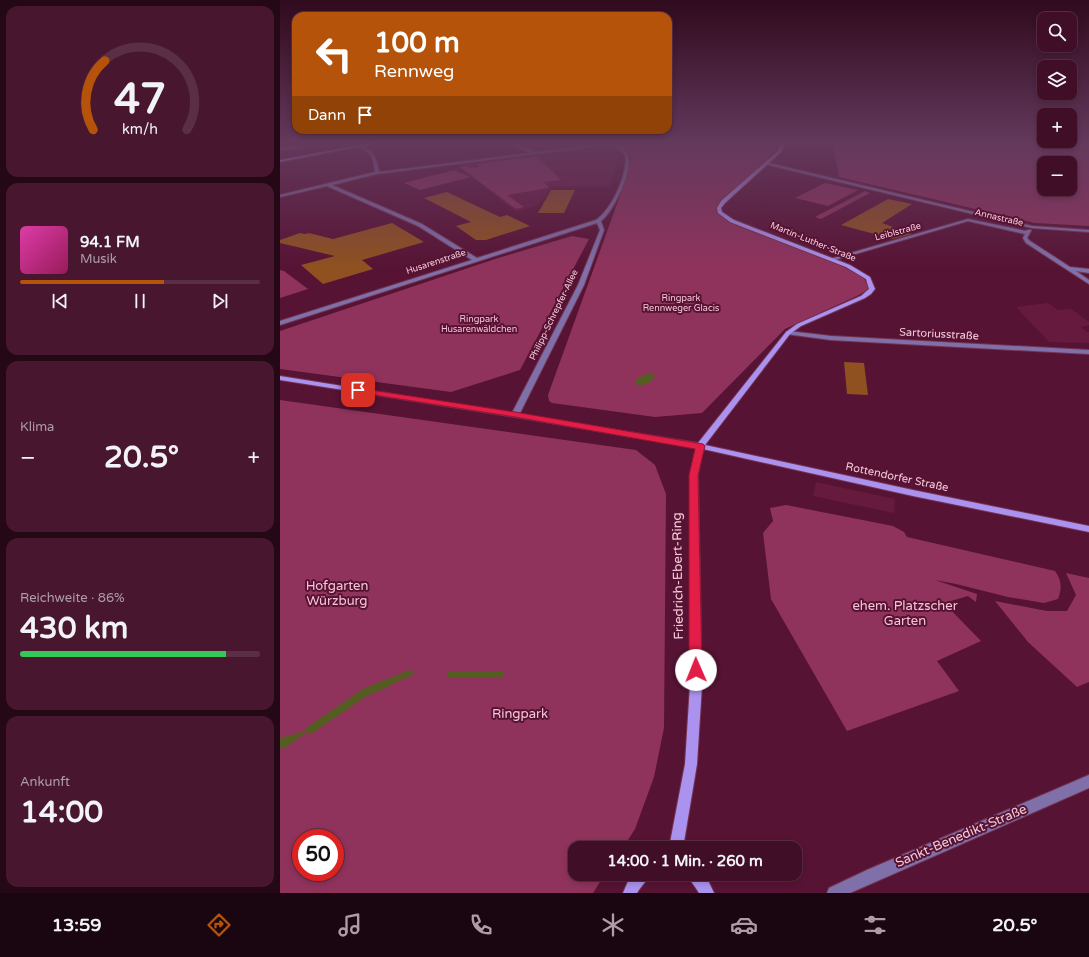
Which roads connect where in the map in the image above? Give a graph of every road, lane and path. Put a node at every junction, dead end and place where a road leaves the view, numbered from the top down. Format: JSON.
{"nodes":[{"id":1,"x":328,"y":185,"type":"joint"},
{"id":2,"x":620,"y":185,"type":"edge"},
{"id":3,"x":742,"y":185,"type":"edge"},
{"id":4,"x":855,"y":185,"type":"edge"},
{"id":5,"x":280,"y":196,"type":"edge"},
{"id":6,"x":968,"y":220,"type":"joint"},
{"id":7,"x":598,"y":221,"type":"junction"},
{"id":8,"x":1032,"y":227,"type":"junction"},
{"id":9,"x":1089,"y":231,"type":"edge"},
{"id":10,"x":1027,"y":233,"type":"junction"},
{"id":11,"x":475,"y":259,"type":"junction"},
{"id":12,"x":833,"y":259,"type":"junction"},
{"id":13,"x":1069,"y":269,"type":"junction"},
{"id":14,"x":1089,"y":271,"type":"edge"},
{"id":15,"x":1089,"y":282,"type":"edge"},
{"id":16,"x":280,"y":323,"type":"edge"},
{"id":17,"x":788,"y":332,"type":"junction"},
{"id":18,"x":1089,"y":352,"type":"edge"},
{"id":19,"x":280,"y":378,"type":"edge"},
{"id":20,"x":515,"y":415,"type":"junction"},
{"id":21,"x":700,"y":446,"type":"junction"},
{"id":22,"x":1089,"y":529,"type":"edge"},
{"id":23,"x":1089,"y":781,"type":"edge"},
{"id":24,"x":677,"y":841,"type":"edge"},
{"id":25,"x":636,"y":881,"type":"edge"},
{"id":26,"x":701,"y":881,"type":"edge"},
{"id":27,"x":630,"y":893,"type":"edge"},
{"id":28,"x":707,"y":893,"type":"edge"},
{"id":29,"x":834,"y":893,"type":"edge"}],
"edges":[{"from":1,"to":5,"type":"street"},
{"from":1,"to":11,"type":"street"},
{"from":2,"to":7,"type":"street"},
{"from":3,"to":12,"type":"main road","name":"Martin-Luther-Straße"},
{"from":4,"to":8,"type":"street","name":"Annastraße"},
{"from":6,"to":10,"type":"street","name":"Annastraße"},
{"from":6,"to":12,"type":"street","name":"Leiblstraße"},
{"from":7,"to":11,"type":"street","name":"Husarenstraße"},
{"from":7,"to":20,"type":"street","name":"Philipp-Schrepfer-Allee"},
{"from":8,"to":9,"type":"street"},
{"from":8,"to":10,"type":"street","name":"Annastraße"},
{"from":10,"to":13,"type":"street","name":"Annastraße"},
{"from":11,"to":16,"type":"street","name":"Husarenstraße"},
{"from":12,"to":17,"type":"main road","name":"Martin-Luther-Straße"},
{"from":13,"to":14,"type":"street"},
{"from":13,"to":15,"type":"street","name":"Annastraße"},
{"from":17,"to":18,"type":"street","name":"Sartoriusstraße"},
{"from":17,"to":21,"type":"main road","name":"Martin-Luther-Straße"},
{"from":19,"to":20,"type":"main road","name":"Rottendorfer Straße"},
{"from":20,"to":21,"type":"main road","name":"Rottendorfer Straße"},
{"from":21,"to":22,"type":"main road","name":"Rottendorfer Straße"},
{"from":21,"to":24,"type":"main road","name":"Friedrich-Ebert-Ring"},
{"from":23,"to":29,"type":"street","name":"Sankt-Benedikt-Straße"},
{"from":25,"to":27,"type":"main road"},
{"from":26,"to":28,"type":"main road"}]}
